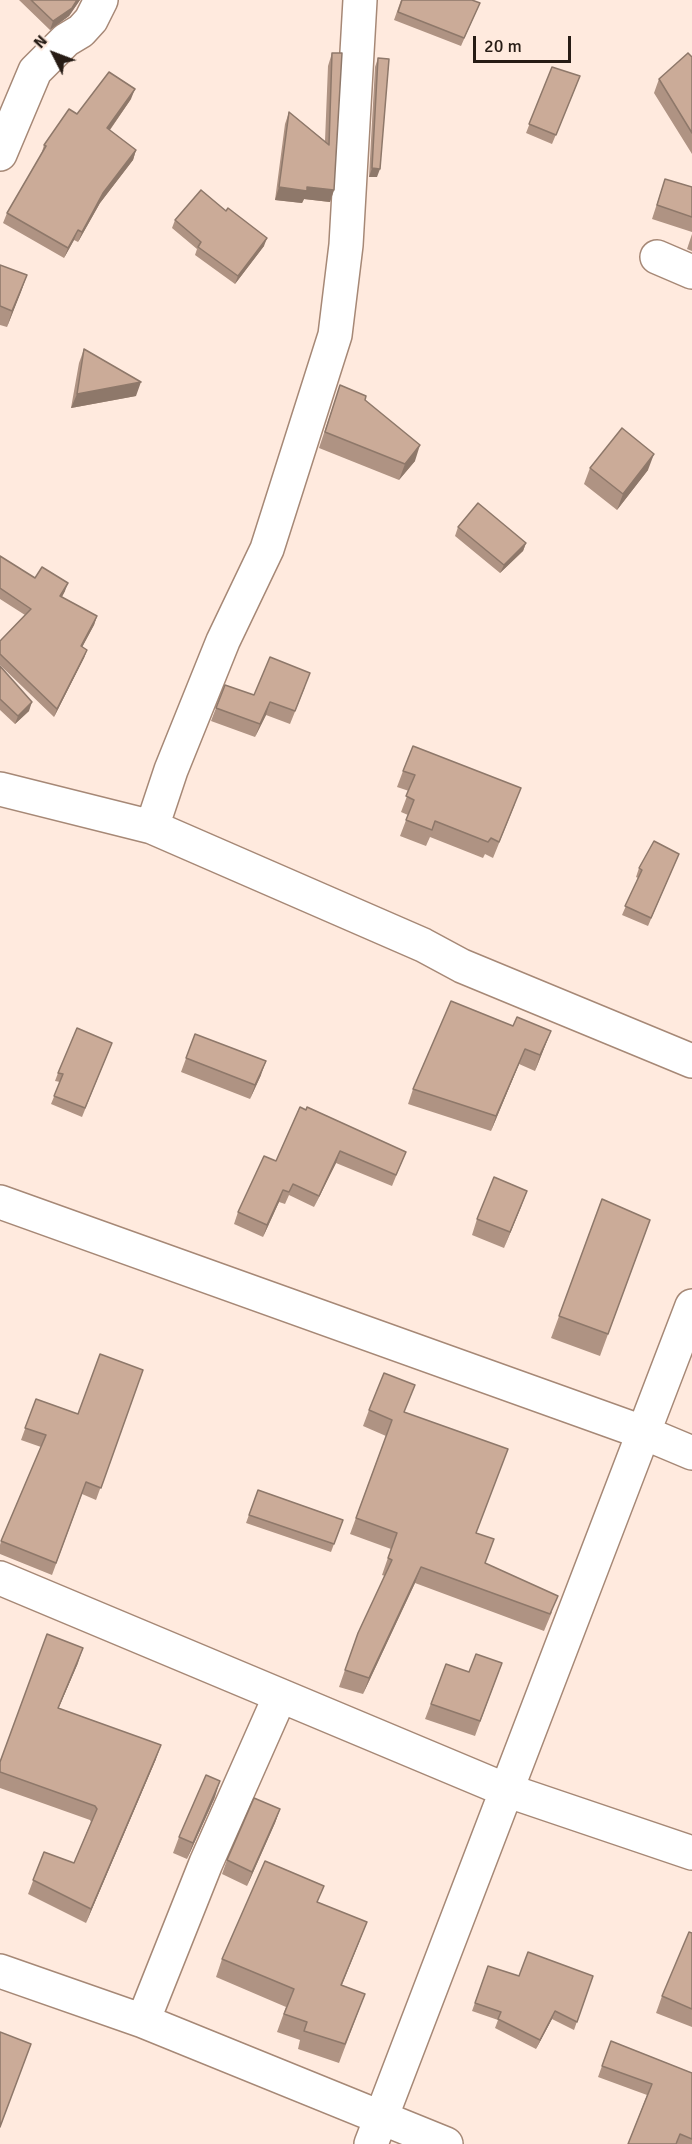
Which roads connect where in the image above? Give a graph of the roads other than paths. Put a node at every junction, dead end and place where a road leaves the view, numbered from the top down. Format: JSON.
{"nodes":[{"id":1,"x":101,"y":0,"type":"edge"},
{"id":2,"x":360,"y":0,"type":"edge"},
{"id":3,"x":4,"y":134,"type":"edge"},
{"id":4,"x":657,"y":257,"type":"dead end"},
{"id":5,"x":692,"y":272,"type":"edge"},
{"id":6,"x":0,"y":789,"type":"edge"},
{"id":7,"x":152,"y":827,"type":"junction"},
{"id":8,"x":692,"y":1061,"type":"edge"},
{"id":9,"x":0,"y":1202,"type":"edge"},
{"id":10,"x":692,"y":1306,"type":"edge"},
{"id":11,"x":642,"y":1432,"type":"junction"},
{"id":12,"x":692,"y":1453,"type":"edge"},
{"id":13,"x":0,"y":1578,"type":"edge"},
{"id":14,"x":280,"y":1696,"type":"junction"},
{"id":15,"x":506,"y":1791,"type":"junction"},
{"id":16,"x":692,"y":1853,"type":"edge"},
{"id":17,"x":0,"y":1971,"type":"edge"},
{"id":18,"x":143,"y":2021,"type":"junction"},
{"id":19,"x":377,"y":2131,"type":"edge"},
{"id":20,"x":446,"y":2144,"type":"edge"}],
"edges":[{"from":1,"to":3,"type":"street"},
{"from":2,"to":7,"type":"street"},
{"from":4,"to":5,"type":"street"},
{"from":6,"to":7,"type":"street"},
{"from":7,"to":8,"type":"street"},
{"from":9,"to":11,"type":"street"},
{"from":10,"to":11,"type":"street"},
{"from":11,"to":12,"type":"street"},
{"from":11,"to":15,"type":"street"},
{"from":13,"to":14,"type":"street"},
{"from":14,"to":15,"type":"street"},
{"from":14,"to":18,"type":"street"},
{"from":15,"to":16,"type":"street"},
{"from":15,"to":19,"type":"street"},
{"from":17,"to":18,"type":"street"},
{"from":18,"to":19,"type":"street"},
{"from":19,"to":20,"type":"street"}]}
